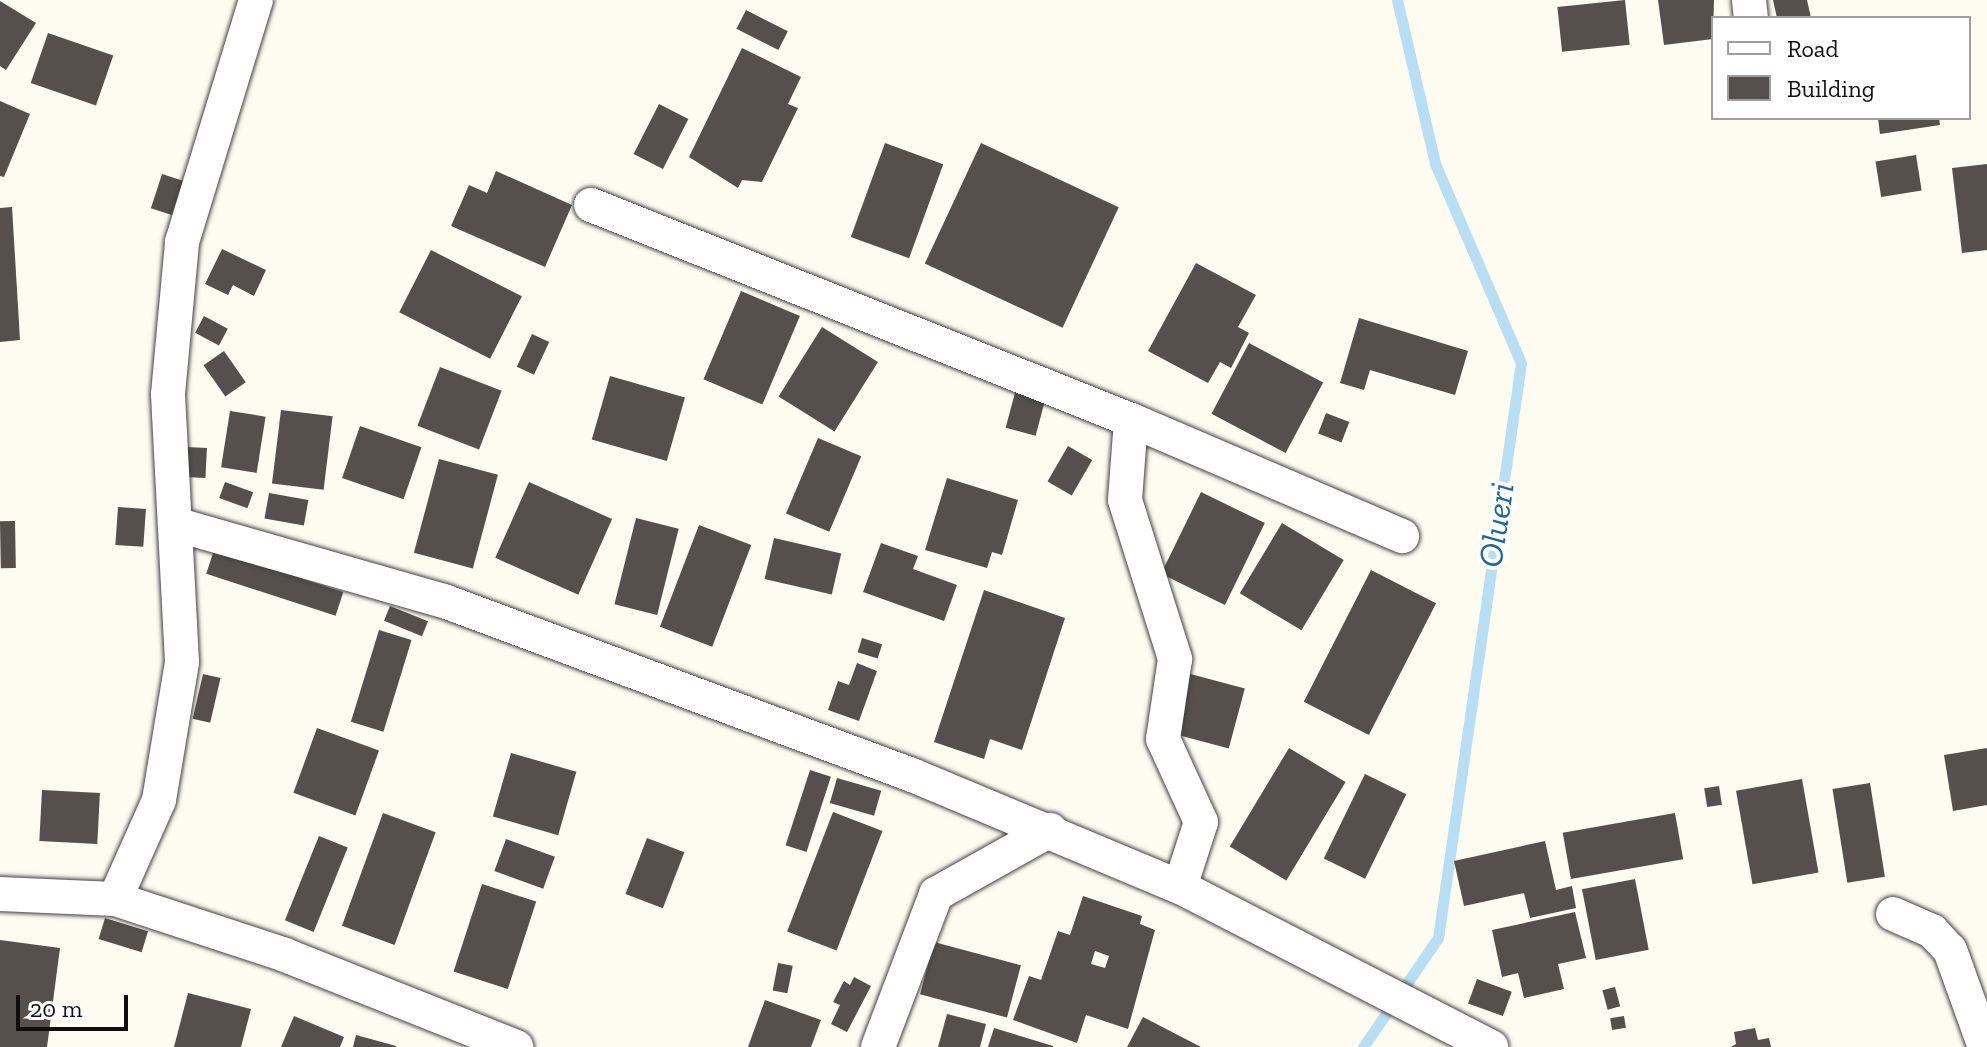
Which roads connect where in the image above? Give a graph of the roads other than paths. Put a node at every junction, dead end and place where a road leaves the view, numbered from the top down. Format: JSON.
{"nodes":[{"id":1,"x":256,"y":0,"type":"edge"},
{"id":2,"x":591,"y":205,"type":"dead end"},
{"id":3,"x":1131,"y":420,"type":"junction"},
{"id":4,"x":175,"y":524,"type":"junction"},
{"id":5,"x":1402,"y":536,"type":"dead end"},
{"id":6,"x":1050,"y":830,"type":"junction"},
{"id":7,"x":1180,"y":887,"type":"junction"},
{"id":8,"x":0,"y":894,"type":"edge"},
{"id":9,"x":115,"y":899,"type":"junction"},
{"id":10,"x":1893,"y":914,"type":"dead end"},
{"id":11,"x":516,"y":1047,"type":"edge"},
{"id":12,"x":878,"y":1047,"type":"edge"},
{"id":13,"x":1491,"y":1047,"type":"edge"},
{"id":14,"x":1985,"y":1047,"type":"edge"}],
"edges":[{"from":1,"to":4,"type":"street"},
{"from":2,"to":3,"type":"street"},
{"from":3,"to":5,"type":"street"},
{"from":3,"to":7,"type":"street"},
{"from":4,"to":6,"type":"street"},
{"from":4,"to":9,"type":"street"},
{"from":6,"to":7,"type":"street"},
{"from":6,"to":12,"type":"street"},
{"from":7,"to":13,"type":"street"},
{"from":8,"to":9,"type":"street"},
{"from":9,"to":11,"type":"street"},
{"from":10,"to":14,"type":"street"}]}
